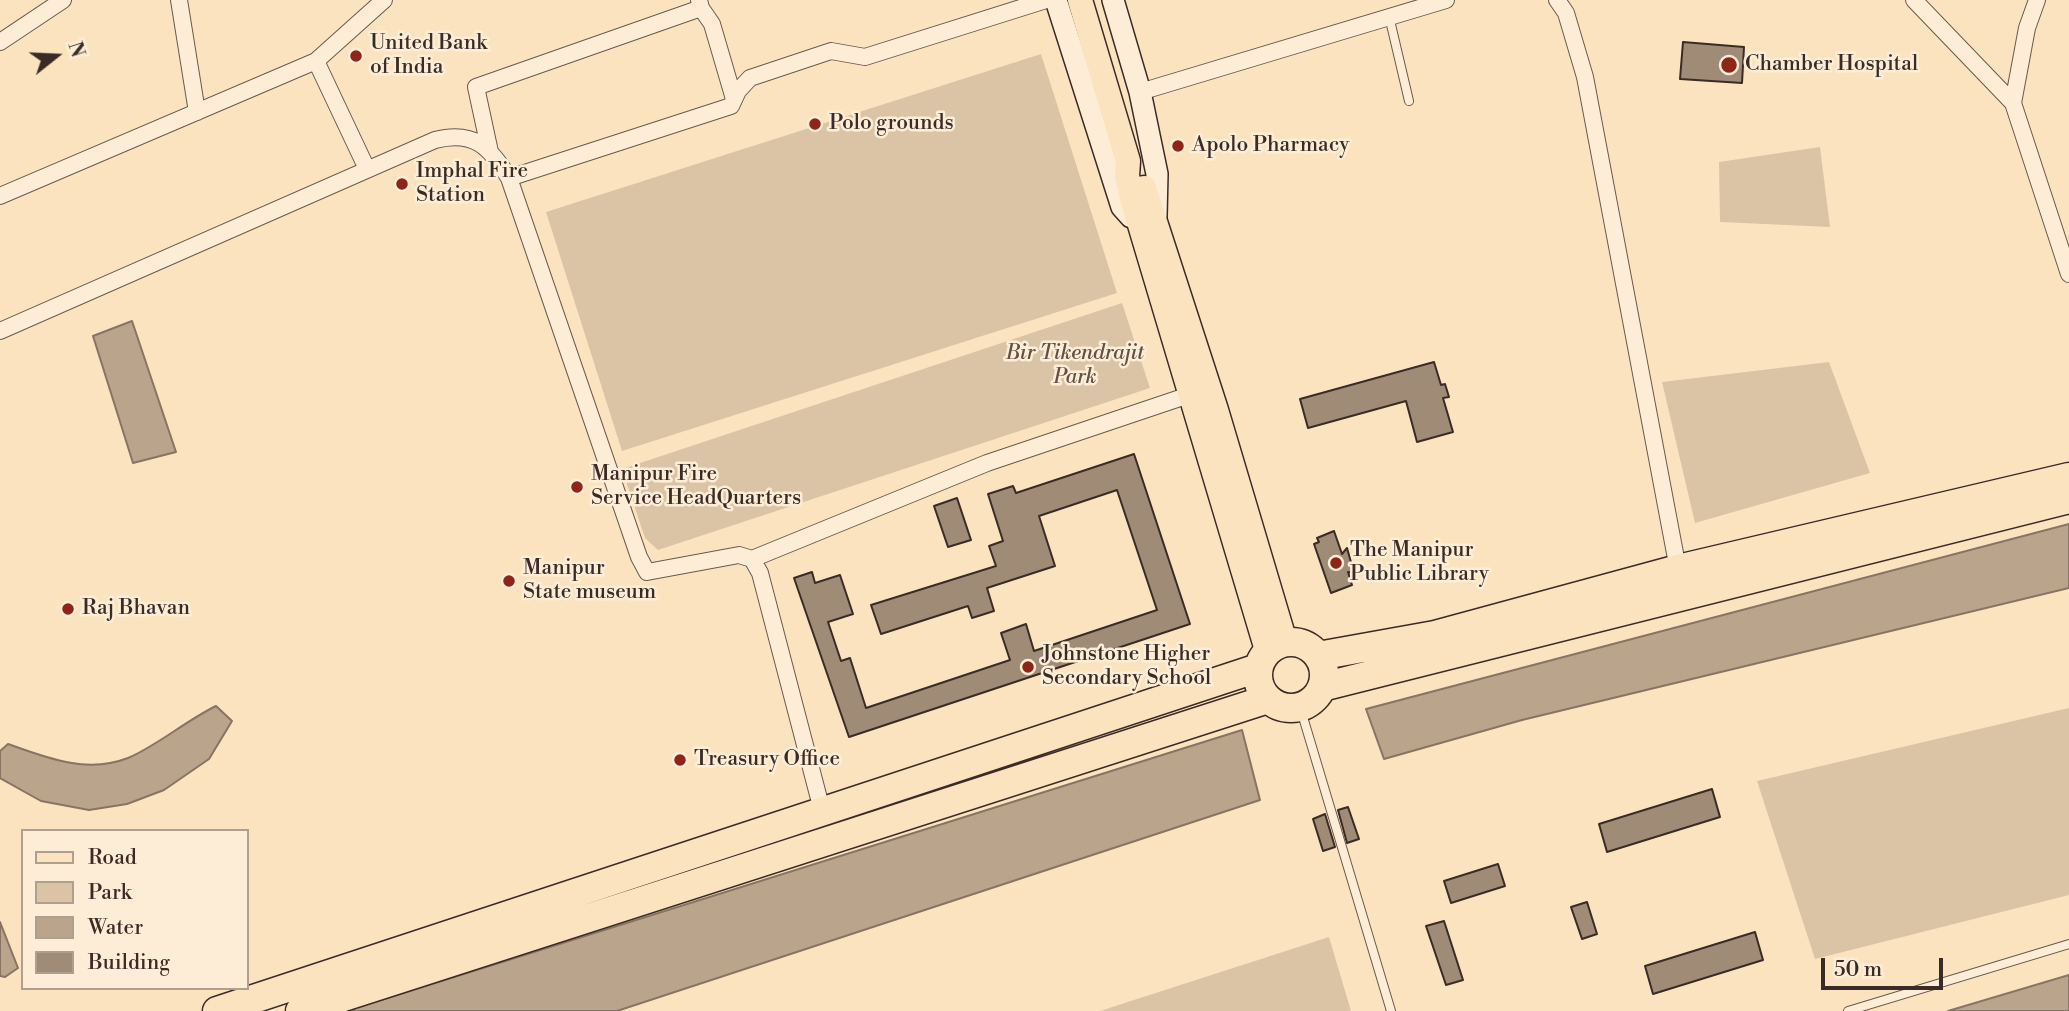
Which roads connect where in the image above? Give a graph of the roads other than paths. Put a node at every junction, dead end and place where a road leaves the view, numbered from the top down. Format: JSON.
{"nodes":[{"id":1,"x":63,"y":0,"type":"edge"},
{"id":2,"x":179,"y":0,"type":"edge"},
{"id":3,"x":384,"y":0,"type":"edge"},
{"id":4,"x":1046,"y":0,"type":"edge"},
{"id":5,"x":1056,"y":0,"type":"edge"},
{"id":6,"x":1080,"y":0,"type":"edge"},
{"id":7,"x":1113,"y":0,"type":"edge"},
{"id":8,"x":1446,"y":0,"type":"edge"},
{"id":9,"x":1557,"y":0,"type":"edge"},
{"id":10,"x":1914,"y":0,"type":"edge"},
{"id":11,"x":2037,"y":0,"type":"edge"},
{"id":12,"x":700,"y":4,"type":"edge"},
{"id":13,"x":1388,"y":15,"type":"junction"},
{"id":14,"x":0,"y":42,"type":"edge"},
{"id":15,"x":317,"y":61,"type":"junction"},
{"id":16,"x":1140,"y":92,"type":"junction"},
{"id":17,"x":734,"y":99,"type":"junction"},
{"id":18,"x":1409,"y":101,"type":"dead end"},
{"id":19,"x":2013,"y":103,"type":"junction"},
{"id":20,"x":197,"y":112,"type":"junction"},
{"id":21,"x":490,"y":152,"type":"junction"},
{"id":22,"x":367,"y":169,"type":"junction"},
{"id":23,"x":509,"y":178,"type":"junction"},
{"id":24,"x":0,"y":196,"type":"edge"},
{"id":25,"x":1149,"y":224,"type":"junction"},
{"id":26,"x":2069,"y":274,"type":"edge"},
{"id":27,"x":0,"y":331,"type":"edge"},
{"id":28,"x":1192,"y":394,"type":"junction"},
{"id":29,"x":2069,"y":477,"type":"edge"},
{"id":30,"x":2069,"y":499,"type":"edge"},
{"id":31,"x":1234,"y":503,"type":"junction"},
{"id":32,"x":752,"y":559,"type":"junction"},
{"id":33,"x":1678,"y":569,"type":"junction"},
{"id":34,"x":1270,"y":653,"type":"junction"},
{"id":35,"x":1318,"y":656,"type":"junction"},
{"id":36,"x":1322,"y":687,"type":"junction"},
{"id":37,"x":1268,"y":699,"type":"junction"},
{"id":38,"x":1300,"y":707,"type":"junction"},
{"id":39,"x":822,"y":814,"type":"junction"},
{"id":40,"x":2069,"y":944,"type":"edge"},
{"id":41,"x":217,"y":1011,"type":"edge"},
{"id":42,"x":300,"y":1011,"type":"edge"},
{"id":43,"x":1391,"y":1011,"type":"edge"},
{"id":44,"x":1848,"y":1011,"type":"edge"}],
"edges":[{"from":1,"to":14,"type":"street"},
{"from":2,"to":20,"type":"street"},
{"from":3,"to":15,"type":"street"},
{"from":4,"to":17,"type":"street"},
{"from":5,"to":25,"type":"street"},
{"from":6,"to":25,"type":"main road"},
{"from":7,"to":16,"type":"street"},
{"from":8,"to":13,"type":"street"},
{"from":9,"to":33,"type":"street"},
{"from":10,"to":19,"type":"street"},
{"from":11,"to":19,"type":"street"},
{"from":12,"to":17,"type":"street"},
{"from":12,"to":21,"type":"street"},
{"from":13,"to":16,"type":"street"},
{"from":13,"to":18,"type":"lane"},
{"from":15,"to":20,"type":"street"},
{"from":15,"to":22,"type":"street"},
{"from":16,"to":25,"type":"street"},
{"from":17,"to":23,"type":"street"},
{"from":19,"to":26,"type":"street"},
{"from":20,"to":24,"type":"street"},
{"from":21,"to":22,"type":"street"},
{"from":21,"to":23,"type":"street"},
{"from":22,"to":27,"type":"street"},
{"from":23,"to":32,"type":"street"},
{"from":25,"to":28,"type":"main road"},
{"from":25,"to":31,"type":"main road"},
{"from":28,"to":31,"type":"main road"},
{"from":28,"to":32,"type":"street"},
{"from":29,"to":33,"type":"highway"},
{"from":30,"to":36,"type":"highway"},
{"from":31,"to":34,"type":"main road"},
{"from":32,"to":39,"type":"street"},
{"from":33,"to":35,"type":"highway"},
{"from":34,"to":35,"type":"highway"},
{"from":34,"to":37,"type":"highway"},
{"from":34,"to":39,"type":"highway"},
{"from":35,"to":36,"type":"highway"},
{"from":36,"to":38,"type":"highway"},
{"from":37,"to":38,"type":"highway"},
{"from":37,"to":42,"type":"highway"},
{"from":38,"to":43,"type":"lane"},
{"from":39,"to":41,"type":"highway"},
{"from":40,"to":44,"type":"lane"}]}
